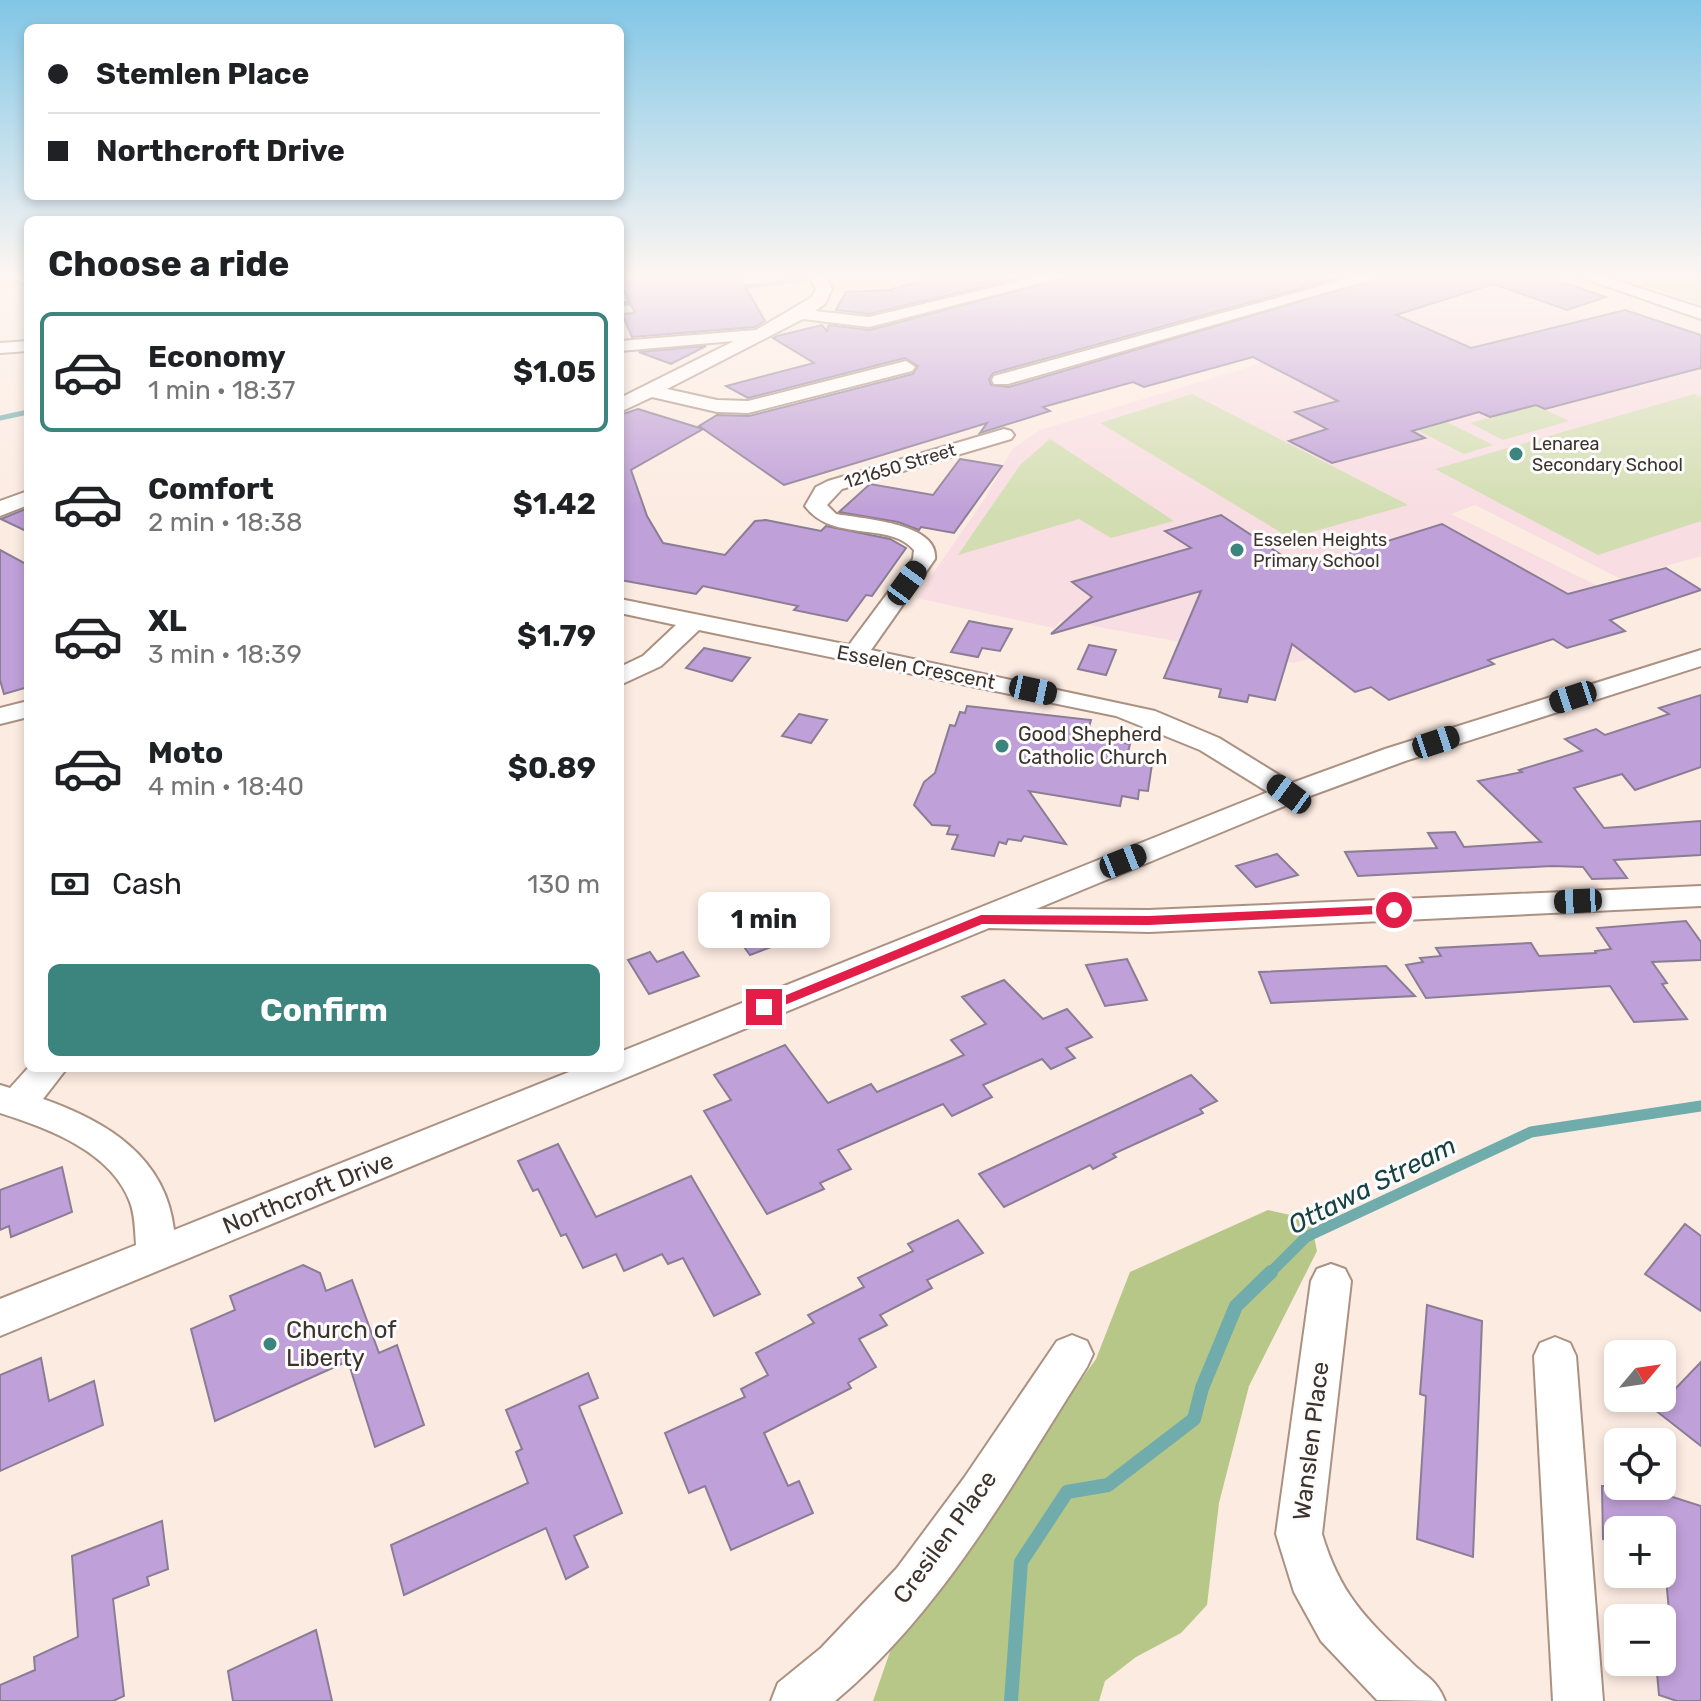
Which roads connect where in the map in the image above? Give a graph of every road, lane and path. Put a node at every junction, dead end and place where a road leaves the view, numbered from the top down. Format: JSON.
{"nodes":[{"id":1,"x":726,"y":353,"type":"edge"},
{"id":2,"x":1097,"y":353,"type":"edge"},
{"id":3,"x":906,"y":367,"type":"dead end"},
{"id":4,"x":1001,"y":380,"type":"dead end"},
{"id":5,"x":649,"y":391,"type":"junction"},
{"id":6,"x":624,"y":404,"type":"edge"},
{"id":7,"x":1004,"y":435,"type":"dead end"},
{"id":8,"x":24,"y":499,"type":"edge"},
{"id":9,"x":0,"y":509,"type":"edge"},
{"id":10,"x":624,"y":607,"type":"edge"},
{"id":11,"x":693,"y":622,"type":"junction"},
{"id":12,"x":855,"y":654,"type":"junction"},
{"id":13,"x":1701,"y":658,"type":"edge"},
{"id":14,"x":624,"y":675,"type":"edge"},
{"id":15,"x":24,"y":710,"type":"edge"},
{"id":16,"x":0,"y":716,"type":"edge"},
{"id":17,"x":1289,"y":794,"type":"junction"},
{"id":18,"x":1701,"y":896,"type":"edge"},
{"id":19,"x":981,"y":919,"type":"junction"},
{"id":20,"x":624,"y":1065,"type":"edge"},
{"id":21,"x":44,"y":1072,"type":"edge"},
{"id":22,"x":606,"y":1072,"type":"edge"},
{"id":23,"x":8,"y":1102,"type":"edge"},
{"id":24,"x":157,"y":1255,"type":"junction"},
{"id":25,"x":1331,"y":1281,"type":"dead end"},
{"id":26,"x":0,"y":1318,"type":"edge"},
{"id":27,"x":1072,"y":1354,"type":"dead end"},
{"id":28,"x":1555,"y":1356,"type":"dead end"},
{"id":29,"x":796,"y":1701,"type":"edge"},
{"id":30,"x":1420,"y":1701,"type":"edge"},
{"id":31,"x":1578,"y":1701,"type":"edge"}],
"edges":[{"from":1,"to":5,"type":"street"},
{"from":2,"to":4,"type":"street"},
{"from":3,"to":5,"type":"street"},
{"from":5,"to":6,"type":"street"},
{"from":7,"to":12,"type":"street","name":"121650 Street"},
{"from":8,"to":9,"type":"street"},
{"from":10,"to":11,"type":"street","name":"Esselen Crescent"},
{"from":11,"to":12,"type":"street","name":"Esselen Crescent"},
{"from":11,"to":14,"type":"street"},
{"from":12,"to":17,"type":"street","name":"Esselen Crescent"},
{"from":13,"to":17,"type":"street","name":"Northcroft Drive"},
{"from":15,"to":16,"type":"street"},
{"from":17,"to":19,"type":"street","name":"Northcroft Drive"},
{"from":18,"to":19,"type":"street"},
{"from":19,"to":20,"type":"street","name":"Northcroft Drive"},
{"from":21,"to":23,"type":"street"},
{"from":22,"to":24,"type":"street","name":"Northcroft Drive"},
{"from":23,"to":24,"type":"street"},
{"from":24,"to":26,"type":"street","name":"Northcroft Drive"},
{"from":25,"to":30,"type":"street","name":"Wanslen Place"},
{"from":27,"to":29,"type":"street","name":"Cresilen Place"},
{"from":28,"to":31,"type":"street"}]}
